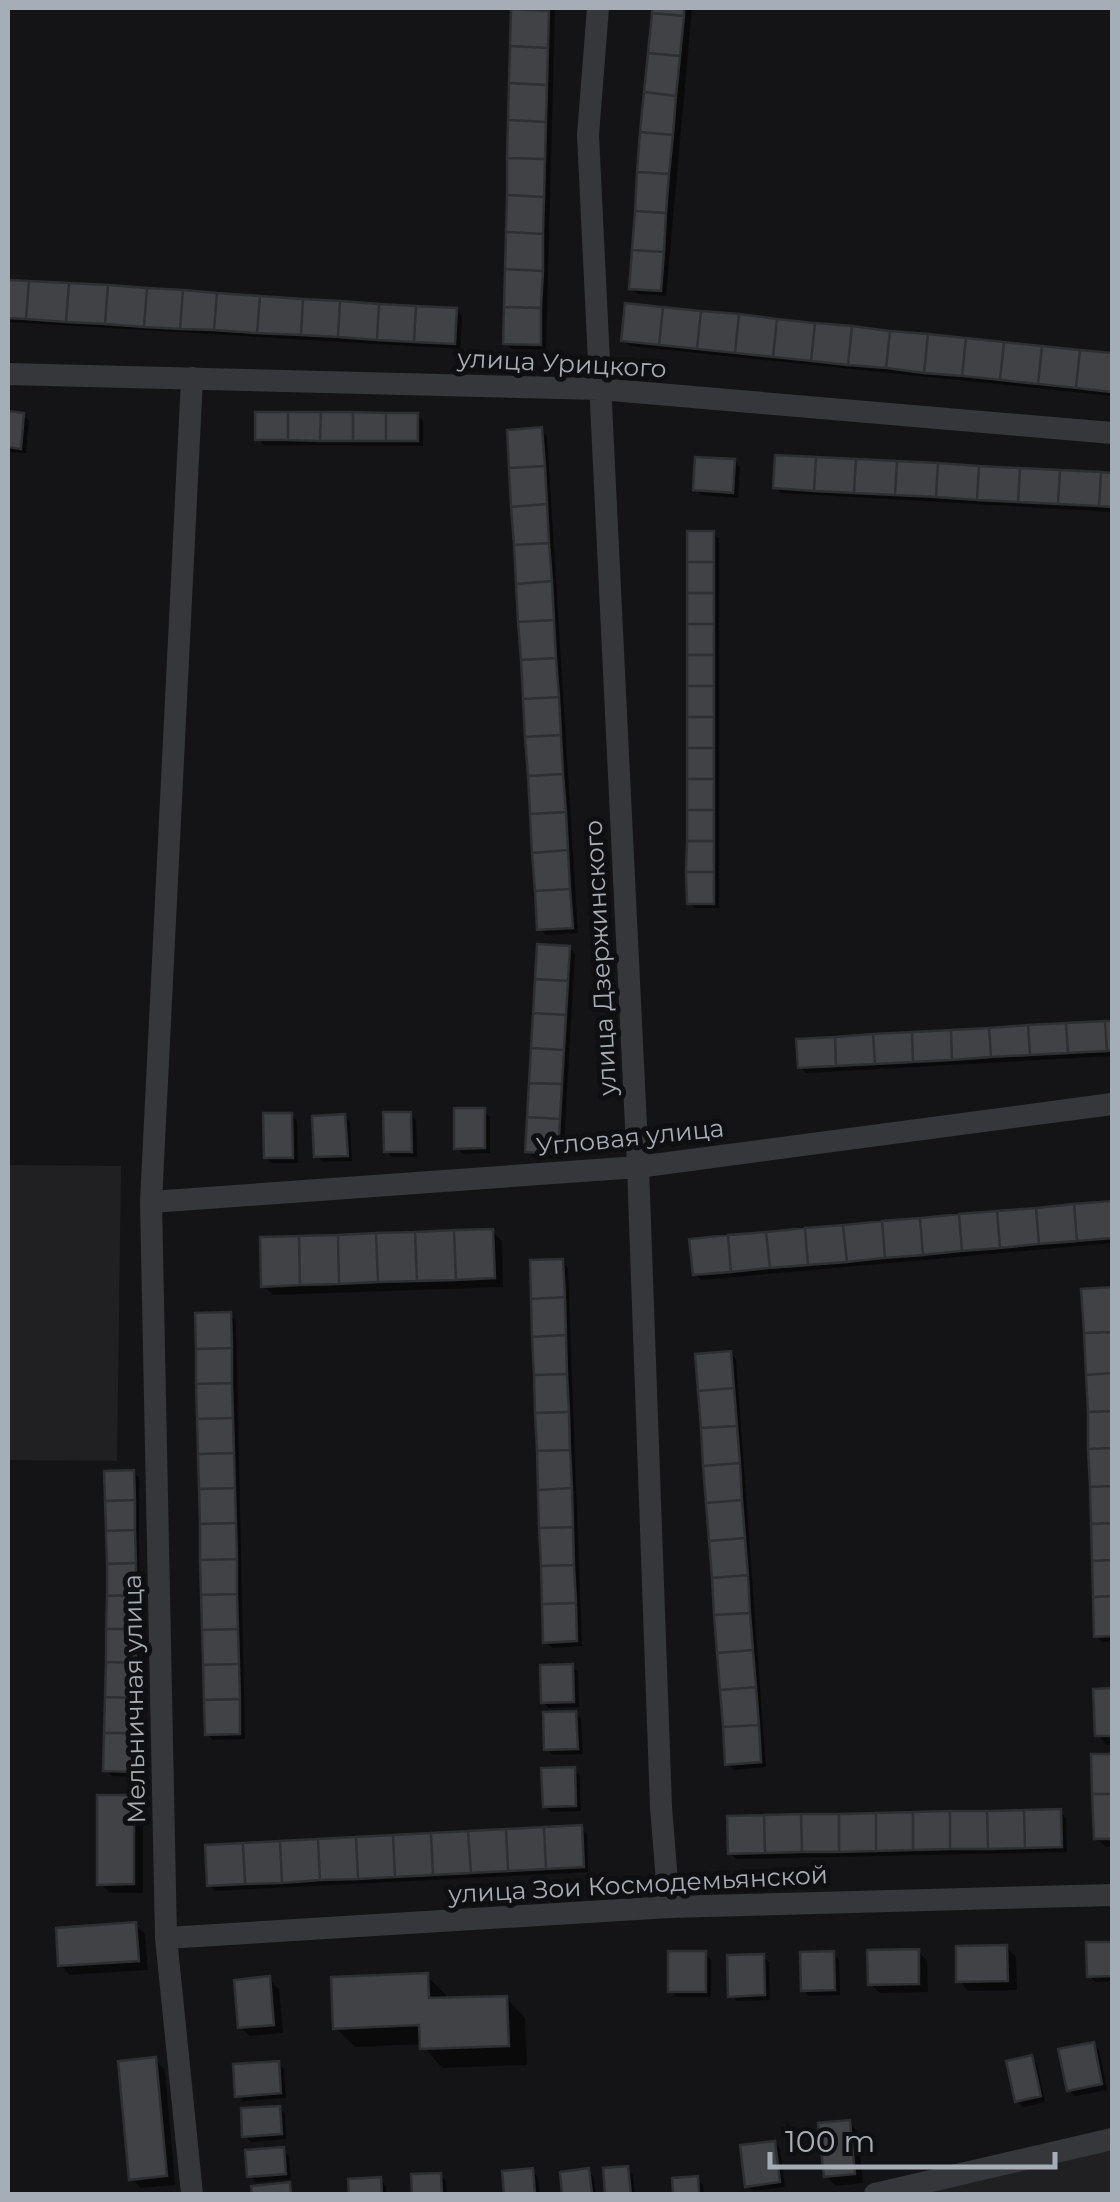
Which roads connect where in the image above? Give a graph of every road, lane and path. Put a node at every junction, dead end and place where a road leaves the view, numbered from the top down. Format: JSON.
{"nodes":[{"id":1,"x":598,"y":8,"type":"edge"},
{"id":2,"x":8,"y":374,"type":"edge"},
{"id":3,"x":192,"y":378,"type":"junction"},
{"id":4,"x":600,"y":389,"type":"junction"},
{"id":5,"x":1112,"y":433,"type":"edge"},
{"id":6,"x":1112,"y":1104,"type":"edge"},
{"id":7,"x":638,"y":1167,"type":"junction"},
{"id":8,"x":152,"y":1202,"type":"junction"},
{"id":9,"x":1112,"y":1895,"type":"edge"},
{"id":10,"x":669,"y":1906,"type":"junction"},
{"id":11,"x":166,"y":1938,"type":"junction"},
{"id":12,"x":1112,"y":2138,"type":"edge"},
{"id":13,"x":192,"y":2194,"type":"edge"},
{"id":14,"x":875,"y":2194,"type":"edge"}],
"edges":[{"from":1,"to":4,"type":"street","name":"улица Дзержинского"},
{"from":2,"to":3,"type":"street","name":"улица Урицкого"},
{"from":3,"to":4,"type":"street","name":"улица Урицкого"},
{"from":3,"to":8,"type":"street","name":"Мельничная улица"},
{"from":4,"to":5,"type":"street","name":"улица Урицкого"},
{"from":4,"to":7,"type":"street","name":"улица Дзержинского"},
{"from":6,"to":7,"type":"street","name":"Угловая улица"},
{"from":7,"to":8,"type":"street","name":"Угловая улица"},
{"from":7,"to":10,"type":"street","name":"улица Дзержинского"},
{"from":8,"to":11,"type":"street","name":"Мельничная улица"},
{"from":9,"to":10,"type":"street","name":"улица Зои Космодемьянской"},
{"from":10,"to":11,"type":"street","name":"улица Зои Космодемьянской"},
{"from":11,"to":13,"type":"street","name":"Мельничная улица"},
{"from":12,"to":14,"type":"street"}]}
